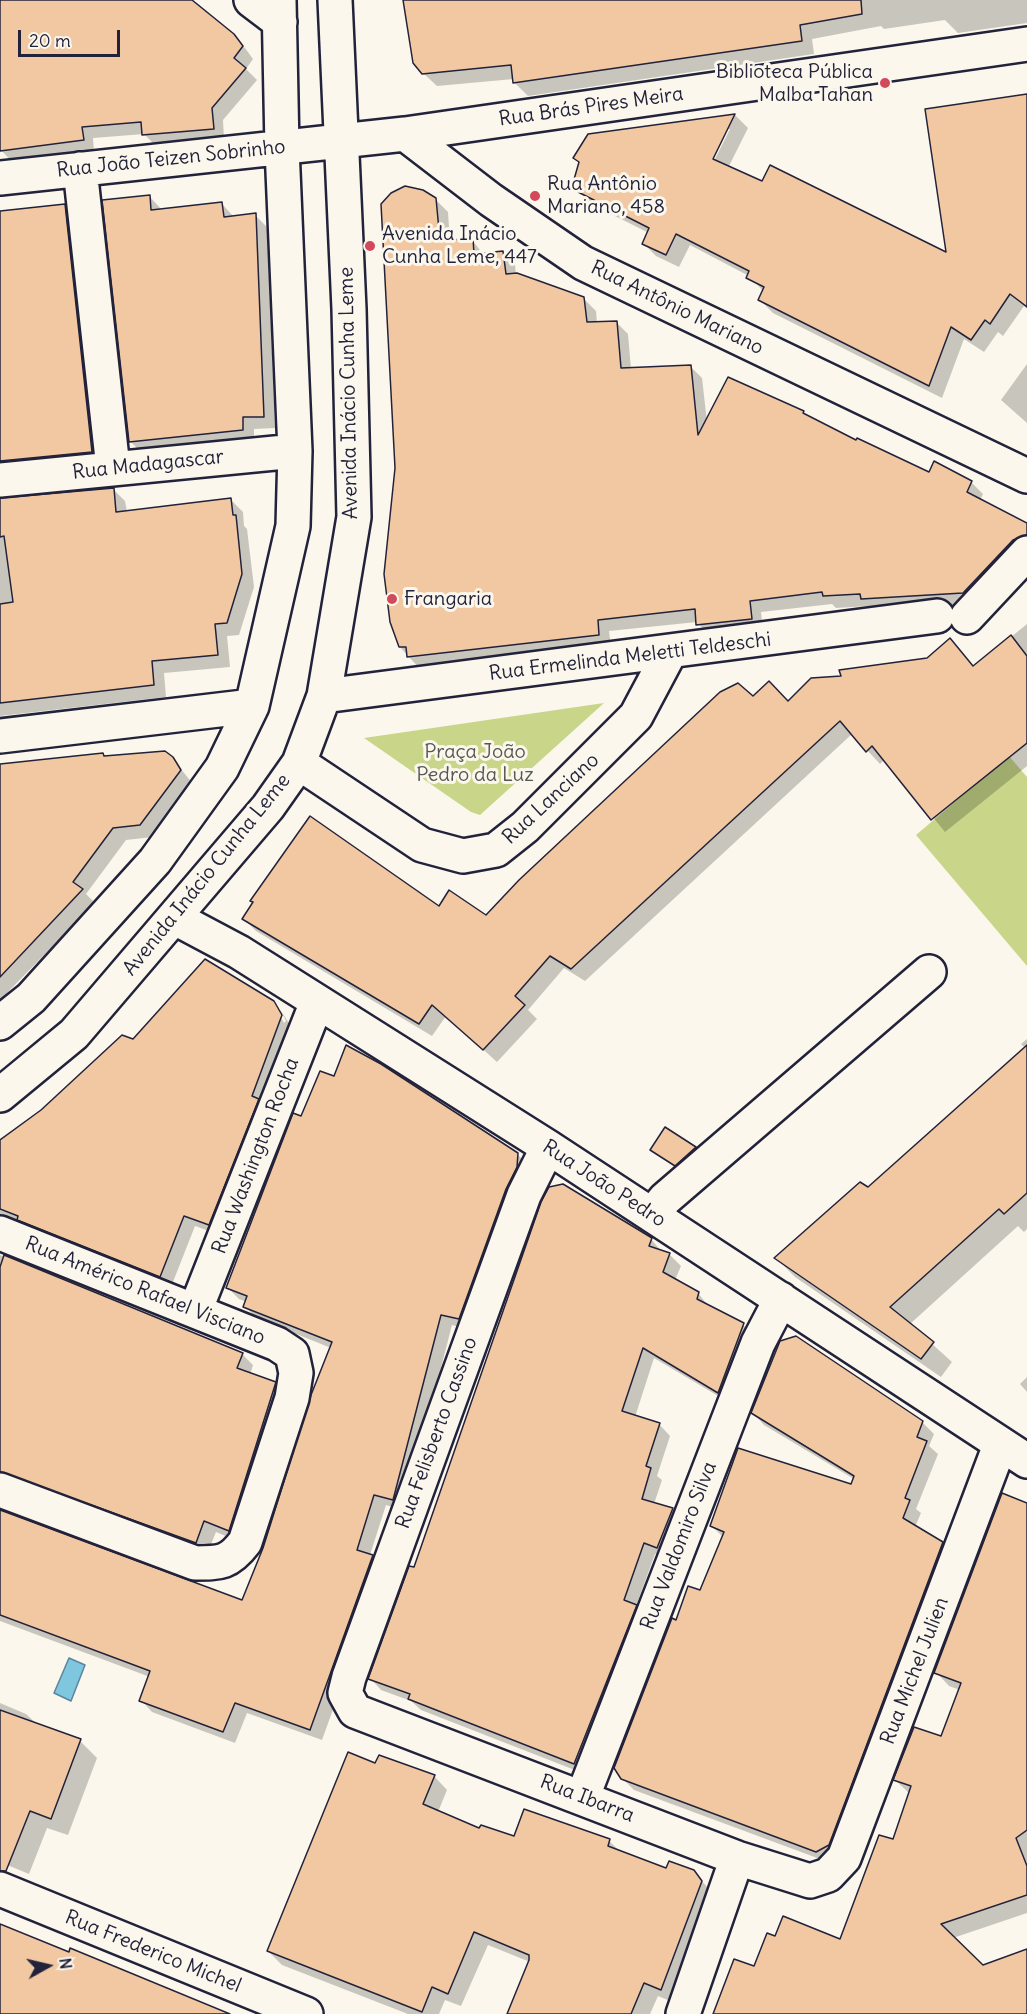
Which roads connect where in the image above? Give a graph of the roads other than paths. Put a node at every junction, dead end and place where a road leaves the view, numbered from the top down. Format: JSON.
{"nodes":[{"id":1,"x":251,"y":0,"type":"edge"},
{"id":2,"x":335,"y":0,"type":"edge"},
{"id":3,"x":279,"y":11,"type":"edge"},
{"id":4,"x":1027,"y":44,"type":"edge"},
{"id":5,"x":405,"y":134,"type":"junction"},
{"id":6,"x":342,"y":141,"type":"junction"},
{"id":7,"x":282,"y":148,"type":"junction"},
{"id":8,"x":80,"y":169,"type":"junction"},
{"id":9,"x":0,"y":178,"type":"edge"},
{"id":10,"x":295,"y":451,"type":"junction"},
{"id":11,"x":113,"y":468,"type":"junction"},
{"id":12,"x":1027,"y":476,"type":"edge"},
{"id":13,"x":0,"y":480,"type":"edge"},
{"id":14,"x":1027,"y":553,"type":"edge"},
{"id":15,"x":670,"y":652,"type":"junction"},
{"id":16,"x":324,"y":696,"type":"junction"},
{"id":17,"x":252,"y":706,"type":"junction"},
{"id":18,"x":0,"y":736,"type":"edge"},
{"id":19,"x":299,"y":763,"type":"junction"},
{"id":20,"x":175,"y":918,"type":"junction"},
{"id":21,"x":929,"y":972,"type":"dead end"},
{"id":22,"x":317,"y":1002,"type":"junction"},
{"id":23,"x":0,"y":1023,"type":"edge"},
{"id":24,"x":0,"y":1095,"type":"edge"},
{"id":25,"x":548,"y":1147,"type":"junction"},
{"id":26,"x":652,"y":1215,"type":"junction"},
{"id":27,"x":0,"y":1233,"type":"edge"},
{"id":28,"x":781,"y":1299,"type":"junction"},
{"id":29,"x":195,"y":1311,"type":"junction"},
{"id":30,"x":1014,"y":1453,"type":"edge"},
{"id":31,"x":0,"y":1490,"type":"edge"},
{"id":32,"x":363,"y":1716,"type":"joint"},
{"id":33,"x":583,"y":1796,"type":"junction"},
{"id":34,"x":737,"y":1858,"type":"junction"},
{"id":35,"x":810,"y":1881,"type":"joint"},
{"id":36,"x":0,"y":1889,"type":"edge"},
{"id":37,"x":306,"y":2014,"type":"edge"},
{"id":38,"x":683,"y":2014,"type":"edge"}],
"edges":[{"from":1,"to":3,"type":"street"},
{"from":2,"to":6,"type":"street","name":"Avenida Inácio Cunha Leme"},
{"from":3,"to":7,"type":"street"},
{"from":4,"to":5,"type":"street","name":"Rua Brás Pires Meira"},
{"from":5,"to":6,"type":"street"},
{"from":5,"to":12,"type":"street","name":"Rua Antônio Mariano"},
{"from":6,"to":7,"type":"street","name":"Rua João Teizen Sobrinho"},
{"from":6,"to":16,"type":"street","name":"Avenida Inácio Cunha Leme"},
{"from":7,"to":8,"type":"street","name":"Rua João Teizen Sobrinho"},
{"from":7,"to":10,"type":"street"},
{"from":8,"to":9,"type":"street","name":"Rua João Teizen Sobrinho"},
{"from":8,"to":11,"type":"street"},
{"from":10,"to":11,"type":"street","name":"Rua Madagascar"},
{"from":10,"to":17,"type":"street"},
{"from":11,"to":13,"type":"street","name":"Rua Madagascar"},
{"from":14,"to":15,"type":"street","name":"Rua Ermelinda Meletti Teldeschi"},
{"from":15,"to":16,"type":"street","name":"Rua Ermelinda Meletti Teldeschi"},
{"from":15,"to":19,"type":"street","name":"Rua Lanciano"},
{"from":16,"to":19,"type":"street","name":"Avenida Inácio Cunha Leme"},
{"from":17,"to":18,"type":"street"},
{"from":17,"to":23,"type":"street"},
{"from":19,"to":20,"type":"street","name":"Avenida Inácio Cunha Leme"},
{"from":20,"to":22,"type":"street","name":"Rua João Pedro"},
{"from":20,"to":24,"type":"street","name":"Avenida Inácio Cunha Leme"},
{"from":21,"to":26,"type":"street"},
{"from":22,"to":25,"type":"street","name":"Rua João Pedro"},
{"from":22,"to":29,"type":"street","name":"Rua Washington Rocha"},
{"from":25,"to":26,"type":"street","name":"Rua João Pedro"},
{"from":25,"to":32,"type":"street","name":"Rua Felisberto Cassino"},
{"from":26,"to":28,"type":"street","name":"Rua João Pedro"},
{"from":27,"to":29,"type":"street","name":"Rua Américo Rafael Visciano"},
{"from":28,"to":30,"type":"street","name":"Rua João Pedro"},
{"from":28,"to":33,"type":"street","name":"Rua Valdomiro Silva"},
{"from":29,"to":31,"type":"street","name":"Rua Américo Rafael Visciano"},
{"from":30,"to":35,"type":"street","name":"Rua Michel Julien"},
{"from":32,"to":33,"type":"street","name":"Rua Ibarra"},
{"from":33,"to":34,"type":"street","name":"Rua Ibarra"},
{"from":34,"to":35,"type":"street","name":"Rua Ibarra"},
{"from":34,"to":38,"type":"street"},
{"from":36,"to":37,"type":"street","name":"Rua Frederico Michel"}]}
